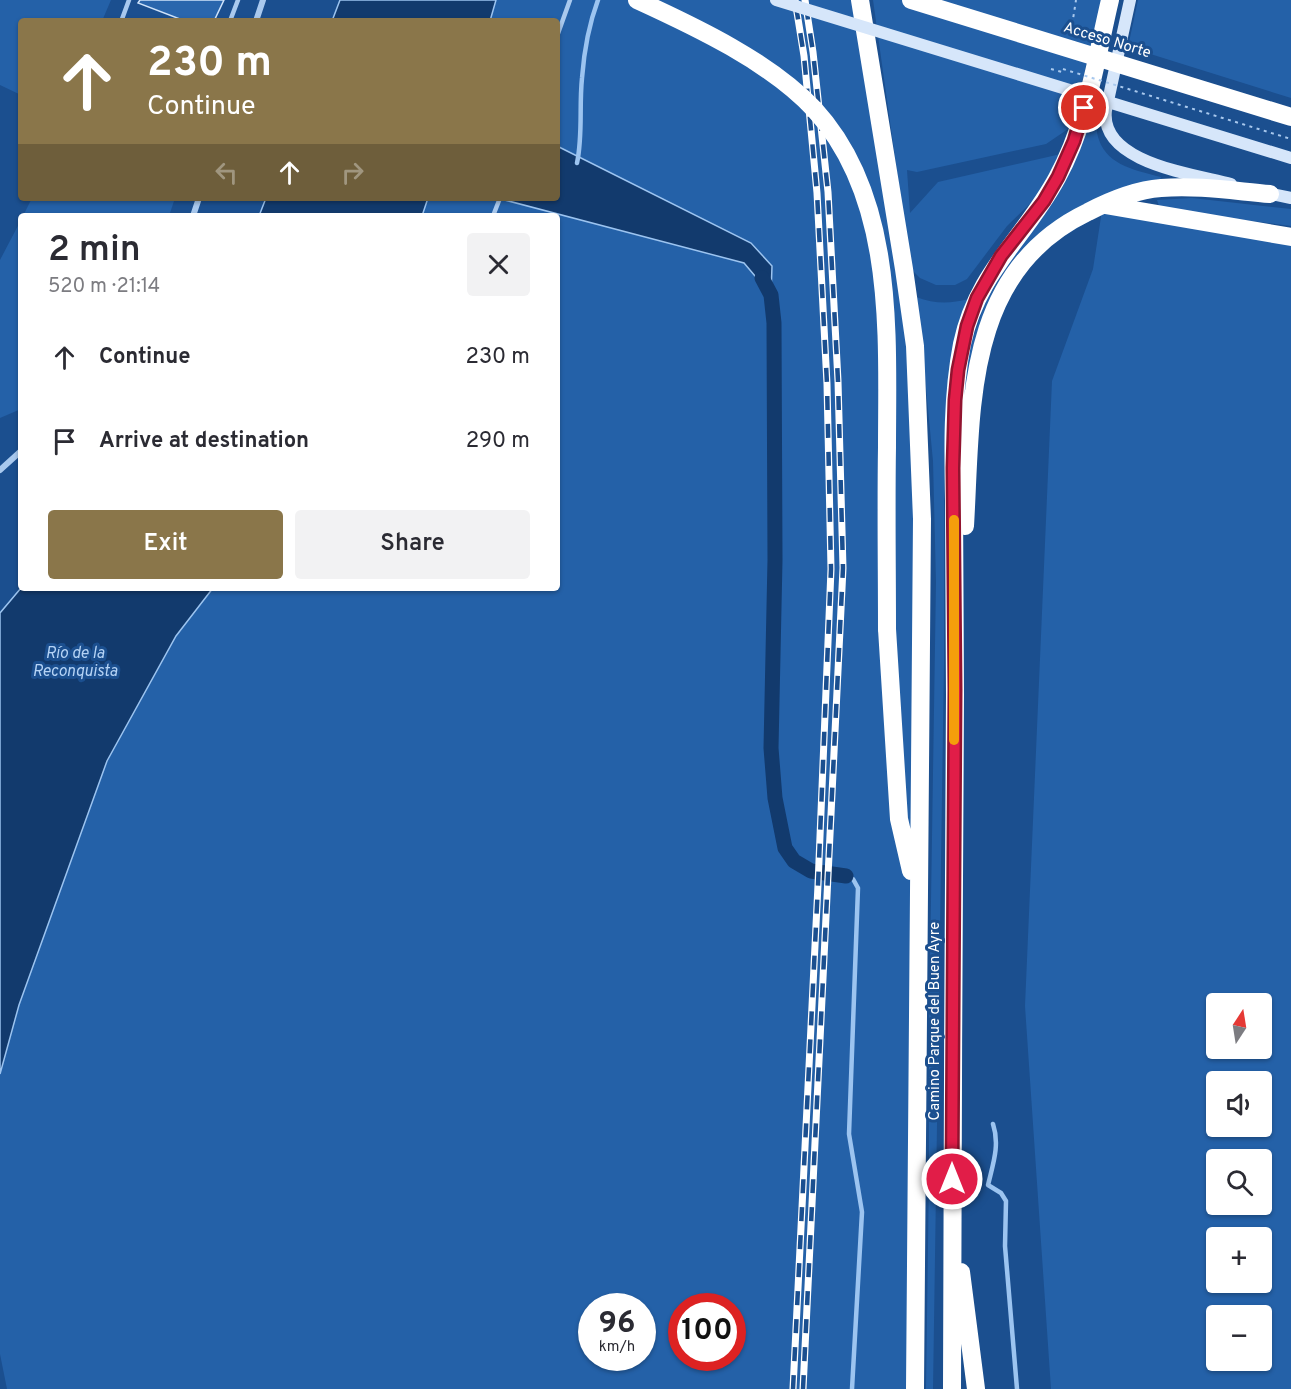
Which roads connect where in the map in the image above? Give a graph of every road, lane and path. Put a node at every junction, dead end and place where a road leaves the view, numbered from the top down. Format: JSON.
{"nodes":[{"id":1,"x":129,"y":0,"type":"edge"},
{"id":2,"x":238,"y":0,"type":"edge"},
{"id":3,"x":263,"y":0,"type":"edge"},
{"id":4,"x":570,"y":0,"type":"edge"},
{"id":5,"x":637,"y":0,"type":"edge"},
{"id":6,"x":776,"y":0,"type":"edge"},
{"id":7,"x":860,"y":0,"type":"edge"},
{"id":8,"x":912,"y":0,"type":"edge"},
{"id":9,"x":1110,"y":0,"type":"edge"},
{"id":10,"x":1131,"y":0,"type":"edge"},
{"id":11,"x":122,"y":18,"type":"edge"},
{"id":12,"x":231,"y":18,"type":"edge"},
{"id":13,"x":257,"y":18,"type":"edge"},
{"id":14,"x":560,"y":28,"type":"edge"},
{"id":15,"x":1063,"y":69,"type":"dead end"},
{"id":16,"x":1291,"y":117,"type":"edge"},
{"id":17,"x":1291,"y":139,"type":"edge"},
{"id":18,"x":1291,"y":158,"type":"edge"},
{"id":19,"x":1270,"y":194,"type":"junction"},
{"id":20,"x":1291,"y":198,"type":"edge"},
{"id":21,"x":1103,"y":204,"type":"junction"},
{"id":22,"x":1291,"y":237,"type":"edge"},
{"id":23,"x":18,"y":454,"type":"edge"},
{"id":24,"x":0,"y":471,"type":"edge"},
{"id":25,"x":955,"y":689,"type":"junction"},
{"id":26,"x":918,"y":902,"type":"junction"},
{"id":27,"x":952,"y":1203,"type":"junction"},
{"id":28,"x":915,"y":1389,"type":"edge"},
{"id":29,"x":951,"y":1389,"type":"edge"},
{"id":30,"x":976,"y":1389,"type":"edge"}],
"edges":[{"from":1,"to":11,"type":"lane"},
{"from":2,"to":12,"type":"lane"},
{"from":3,"to":13,"type":"street"},
{"from":4,"to":14,"type":"lane"},
{"from":5,"to":26,"type":"highway","bridge":true},
{"from":6,"to":18,"type":"main road","bridge":true},
{"from":7,"to":26,"type":"highway"},
{"from":8,"to":16,"type":"highway","name":"Acceso Norte","bridge":true},
{"from":9,"to":25,"type":"highway"},
{"from":10,"to":19,"type":"main road"},
{"from":15,"to":17,"type":"path","bridge":true},
{"from":19,"to":20,"type":"main road"},
{"from":19,"to":21,"type":"highway"},
{"from":21,"to":22,"type":"highway"},
{"from":21,"to":25,"type":"highway"},
{"from":23,"to":24,"type":"street"},
{"from":25,"to":27,"type":"highway","name":"Camino Parque del Buen Ayre"},
{"from":26,"to":28,"type":"highway","name":"Camino Parque del Buen Ayre"},
{"from":27,"to":29,"type":"highway","name":"Camino Parque del Buen Ayre"},
{"from":27,"to":30,"type":"highway"}]}
